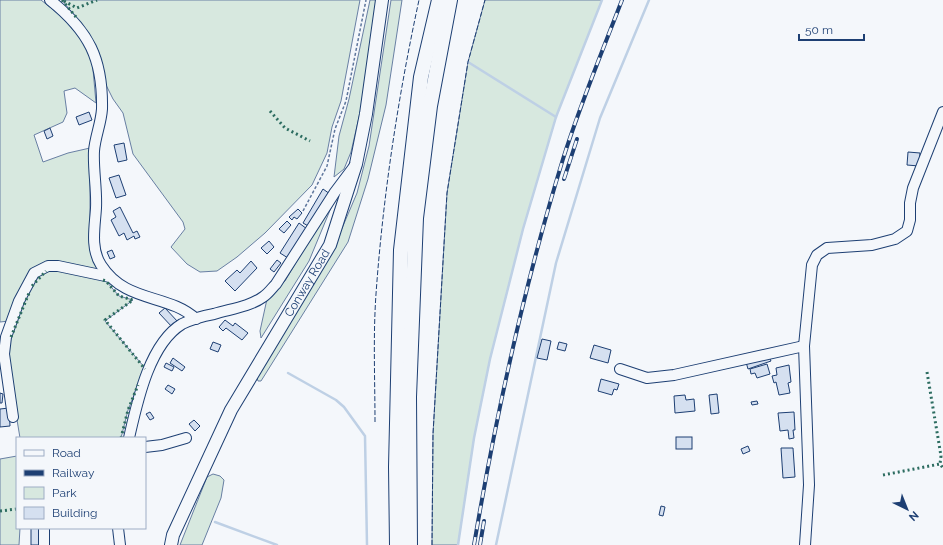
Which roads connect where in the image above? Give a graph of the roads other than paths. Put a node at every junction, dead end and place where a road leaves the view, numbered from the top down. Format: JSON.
{"nodes":[{"id":1,"x":50,"y":0,"type":"edge"},
{"id":2,"x":382,"y":0,"type":"edge"},
{"id":3,"x":438,"y":0,"type":"edge"},
{"id":4,"x":450,"y":0,"type":"edge"},
{"id":5,"x":943,"y":112,"type":"edge"},
{"id":6,"x":356,"y":164,"type":"junction"},
{"id":7,"x":110,"y":277,"type":"junction"},
{"id":8,"x":196,"y":318,"type":"junction"},
{"id":9,"x":804,"y":346,"type":"junction"},
{"id":10,"x":620,"y":369,"type":"dead end"},
{"id":11,"x":13,"y":417,"type":"dead end"},
{"id":12,"x":129,"y":437,"type":"edge"},
{"id":13,"x":186,"y":438,"type":"dead end"},
{"id":14,"x":146,"y":447,"type":"edge"},
{"id":15,"x":44,"y":529,"type":"edge"},
{"id":16,"x":118,"y":529,"type":"edge"},
{"id":17,"x":44,"y":545,"type":"edge"},
{"id":18,"x":120,"y":545,"type":"edge"},
{"id":19,"x":171,"y":545,"type":"edge"},
{"id":20,"x":397,"y":545,"type":"edge"},
{"id":21,"x":410,"y":545,"type":"edge"},
{"id":22,"x":805,"y":545,"type":"edge"}],
"edges":[{"from":1,"to":7,"type":"street"},
{"from":2,"to":6,"type":"main road","name":"Conway Road"},
{"from":3,"to":20,"type":"highway"},
{"from":4,"to":21,"type":"highway"},
{"from":5,"to":9,"type":"street"},
{"from":6,"to":8,"type":"street"},
{"from":6,"to":19,"type":"main road","name":"Conway Road"},
{"from":7,"to":8,"type":"street"},
{"from":7,"to":11,"type":"street"},
{"from":8,"to":12,"type":"street"},
{"from":9,"to":10,"type":"street"},
{"from":9,"to":22,"type":"street"},
{"from":13,"to":14,"type":"street"},
{"from":15,"to":17,"type":"street"},
{"from":16,"to":18,"type":"street"}]}
